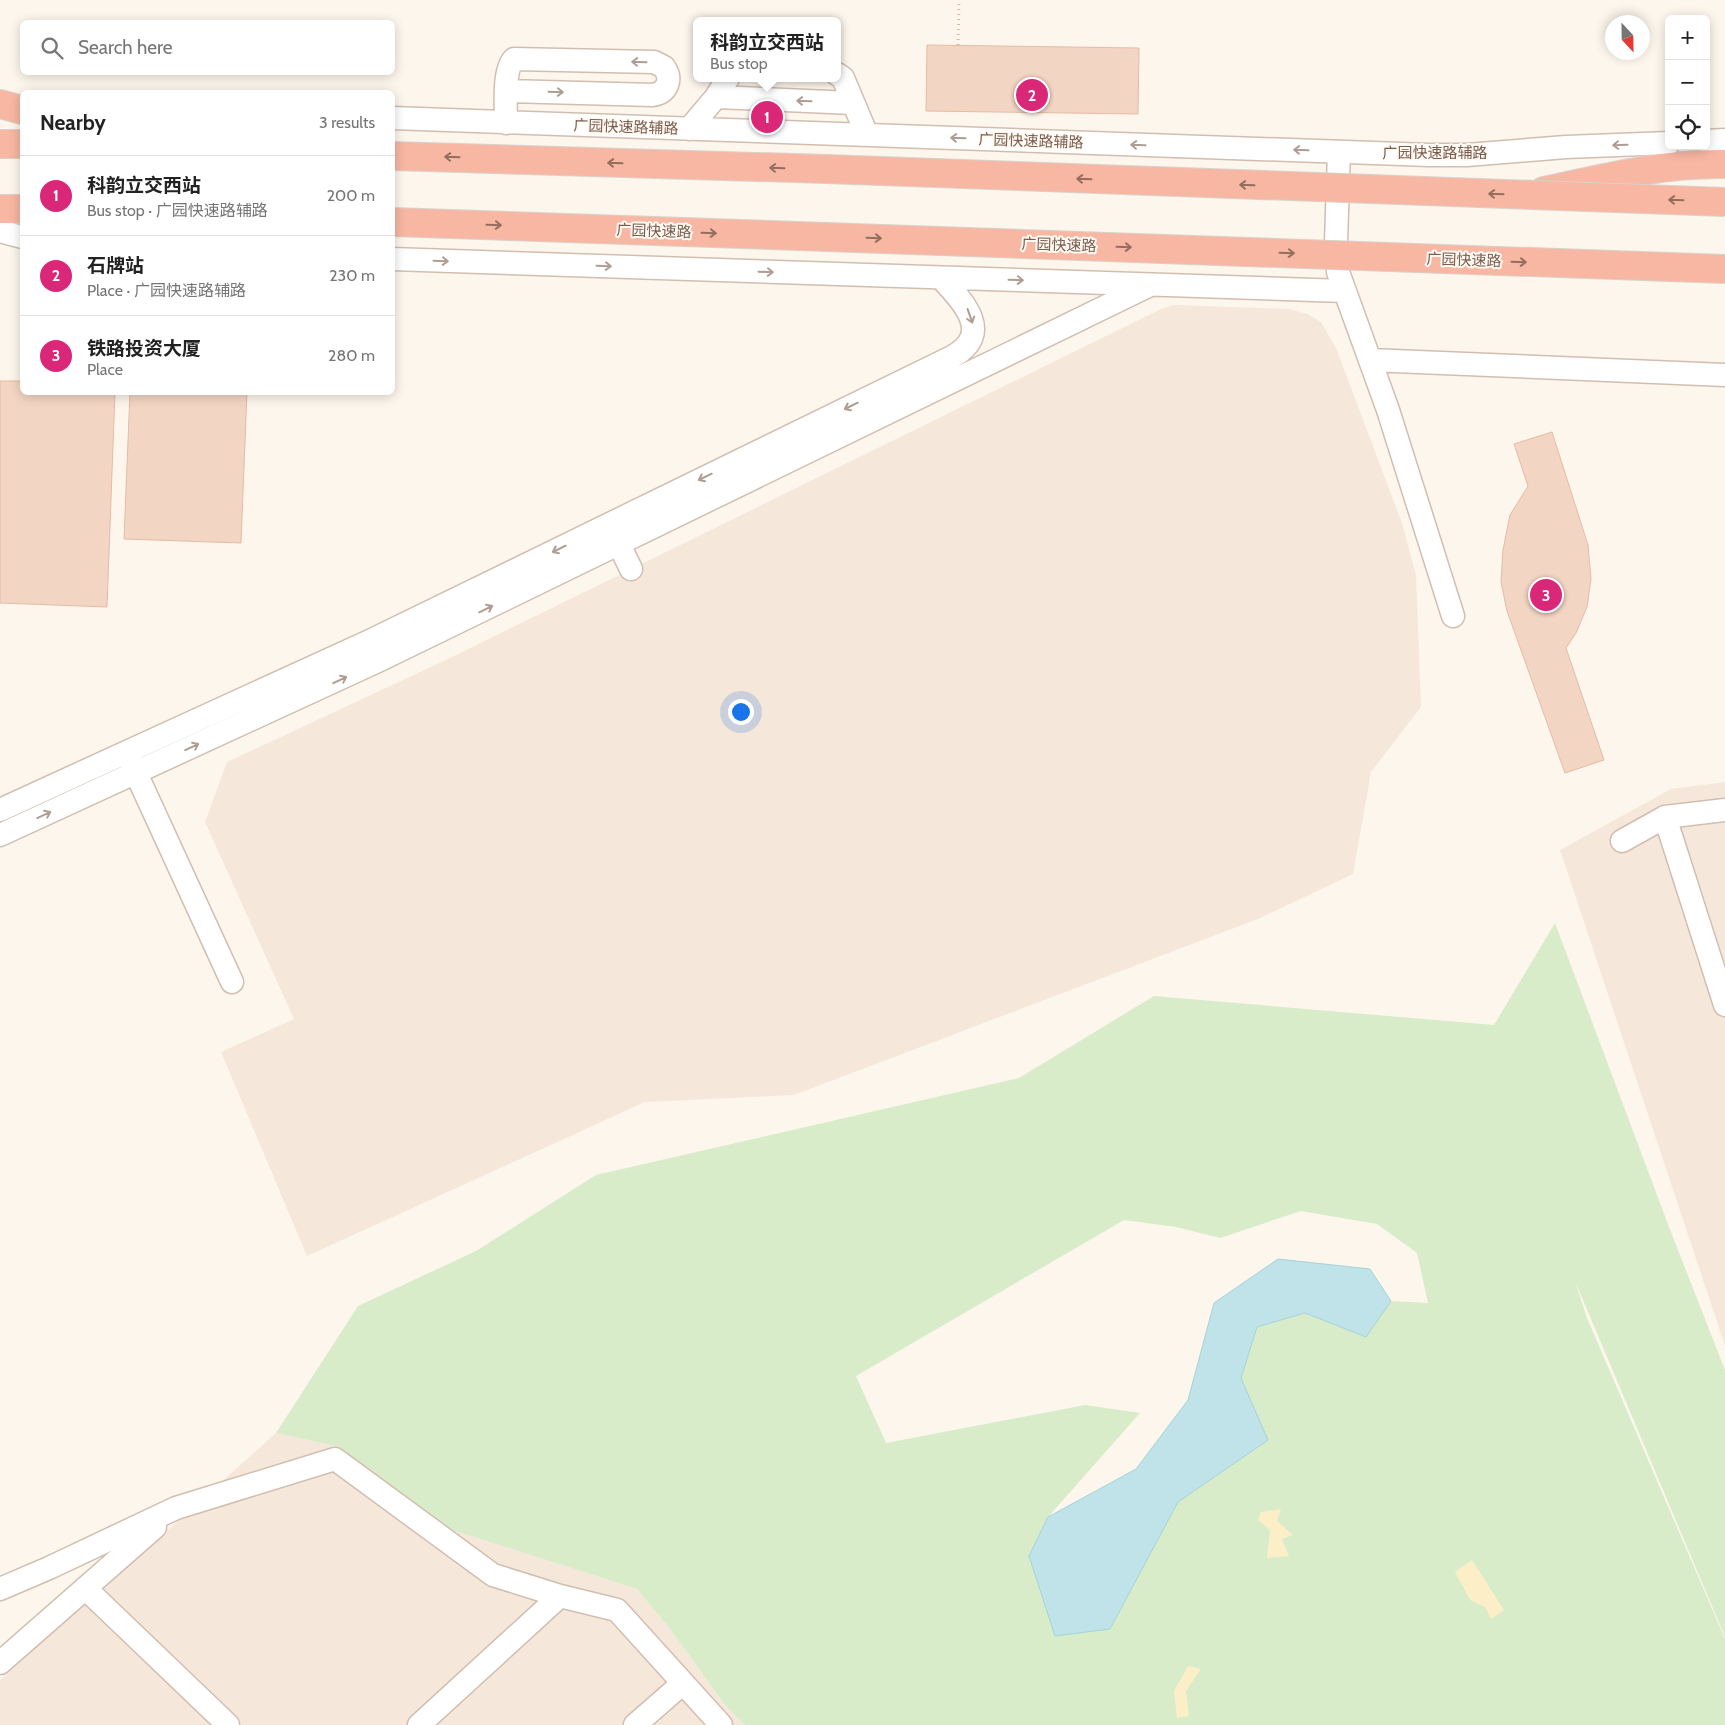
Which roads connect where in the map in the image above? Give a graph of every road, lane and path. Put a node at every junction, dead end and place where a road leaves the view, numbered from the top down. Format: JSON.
{"nodes":[{"id":1,"x":959,"y":0,"type":"edge"},
{"id":2,"x":958,"y":45,"type":"dead end"},
{"id":3,"x":841,"y":77,"type":"edge"},
{"id":4,"x":725,"y":82,"type":"edge"},
{"id":5,"x":507,"y":91,"type":"junction"},
{"id":6,"x":716,"y":97,"type":"junction"},
{"id":7,"x":20,"y":102,"type":"edge"},
{"id":8,"x":853,"y":102,"type":"junction"},
{"id":9,"x":0,"y":104,"type":"edge"},
{"id":10,"x":20,"y":109,"type":"edge"},
{"id":11,"x":395,"y":118,"type":"edge"},
{"id":12,"x":506,"y":122,"type":"junction"},
{"id":13,"x":689,"y":129,"type":"junction"},
{"id":14,"x":867,"y":135,"type":"junction"},
{"id":15,"x":1725,"y":140,"type":"edge"},
{"id":16,"x":1710,"y":141,"type":"edge"},
{"id":17,"x":1665,"y":143,"type":"edge"},
{"id":18,"x":0,"y":144,"type":"edge"},
{"id":19,"x":20,"y":144,"type":"edge"},
{"id":20,"x":1339,"y":152,"type":"junction"},
{"id":21,"x":395,"y":156,"type":"edge"},
{"id":22,"x":1725,"y":164,"type":"edge"},
{"id":23,"x":1525,"y":195,"type":"junction"},
{"id":24,"x":1725,"y":202,"type":"edge"},
{"id":25,"x":0,"y":209,"type":"edge"},
{"id":26,"x":20,"y":210,"type":"edge"},
{"id":27,"x":395,"y":222,"type":"edge"},
{"id":28,"x":0,"y":231,"type":"edge"},
{"id":29,"x":20,"y":236,"type":"edge"},
{"id":30,"x":395,"y":259,"type":"edge"},
{"id":31,"x":1725,"y":269,"type":"edge"},
{"id":32,"x":941,"y":278,"type":"junction"},
{"id":33,"x":1150,"y":285,"type":"junction"},
{"id":34,"x":1344,"y":291,"type":"junction"},
{"id":35,"x":1370,"y":360,"type":"junction"},
{"id":36,"x":1725,"y":375,"type":"edge"},
{"id":37,"x":614,"y":534,"type":"junction"},
{"id":38,"x":631,"y":569,"type":"dead end"},
{"id":39,"x":1453,"y":616,"type":"dead end"},
{"id":40,"x":127,"y":752,"type":"junction"},
{"id":41,"x":136,"y":773,"type":"junction"},
{"id":42,"x":0,"y":810,"type":"edge"},
{"id":43,"x":1725,"y":810,"type":"edge"},
{"id":44,"x":1665,"y":817,"type":"junction"},
{"id":45,"x":0,"y":835,"type":"edge"},
{"id":46,"x":1622,"y":841,"type":"dead end"},
{"id":47,"x":232,"y":982,"type":"dead end"},
{"id":48,"x":1725,"y":1005,"type":"edge"},
{"id":49,"x":176,"y":1508,"type":"junction"},
{"id":50,"x":85,"y":1588,"type":"junction"},
{"id":51,"x":0,"y":1589,"type":"edge"},
{"id":52,"x":560,"y":1596,"type":"junction"},
{"id":53,"x":0,"y":1663,"type":"edge"},
{"id":54,"x":682,"y":1684,"type":"junction"},
{"id":55,"x":228,"y":1725,"type":"edge"},
{"id":56,"x":419,"y":1725,"type":"edge"},
{"id":57,"x":635,"y":1725,"type":"edge"},
{"id":58,"x":721,"y":1725,"type":"edge"}],
"edges":[{"from":1,"to":2,"type":"path"},
{"from":3,"to":8,"type":"street"},
{"from":4,"to":6,"type":"street"},
{"from":5,"to":5,"type":"street","one_way":true},
{"from":5,"to":12,"type":"street"},
{"from":8,"to":6,"type":"street","one_way":true},
{"from":6,"to":13,"type":"street"},
{"from":7,"to":9,"type":"street"},
{"from":8,"to":14,"type":"street"},
{"from":9,"to":10,"type":"highway"},
{"from":11,"to":12,"type":"street","name":"广园快速路辅路"},
{"from":12,"to":13,"type":"street","name":"广园快速路辅路"},
{"from":13,"to":14,"type":"street","name":"广园快速路辅路"},
{"from":20,"to":14,"type":"street","name":"广园快速路辅路","one_way":true},
{"from":15,"to":16,"type":"street"},
{"from":17,"to":20,"type":"street","name":"广园快速路辅路","one_way":true},
{"from":18,"to":19,"type":"highway"},
{"from":20,"to":34,"type":"street"},
{"from":23,"to":21,"type":"highway","one_way":true,"bridge":true},
{"from":22,"to":23,"type":"highway","bridge":true},
{"from":24,"to":23,"type":"highway","one_way":true,"bridge":true},
{"from":25,"to":26,"type":"highway"},
{"from":27,"to":31,"type":"highway","name":"广园快速路","one_way":true,"bridge":true},
{"from":28,"to":29,"type":"street"},
{"from":30,"to":32,"type":"street","one_way":true},
{"from":32,"to":33,"type":"street","one_way":true},
{"from":32,"to":37,"type":"street","one_way":true},
{"from":33,"to":34,"type":"street"},
{"from":33,"to":37,"type":"street"},
{"from":34,"to":35,"type":"street"},
{"from":35,"to":36,"type":"street"},
{"from":35,"to":39,"type":"street"},
{"from":37,"to":38,"type":"street"},
{"from":37,"to":40,"type":"street","one_way":true},
{"from":41,"to":37,"type":"street","one_way":true},
{"from":40,"to":41,"type":"street"},
{"from":40,"to":42,"type":"street"},
{"from":45,"to":41,"type":"street","one_way":true},
{"from":41,"to":47,"type":"street"},
{"from":43,"to":44,"type":"street"},
{"from":44,"to":46,"type":"street"},
{"from":44,"to":48,"type":"street"},
{"from":49,"to":50,"type":"street"},
{"from":49,"to":51,"type":"street"},
{"from":49,"to":52,"type":"street"},
{"from":50,"to":53,"type":"street"},
{"from":50,"to":55,"type":"street"},
{"from":52,"to":54,"type":"street"},
{"from":52,"to":56,"type":"street"},
{"from":54,"to":57,"type":"street"},
{"from":54,"to":58,"type":"street"}]}
